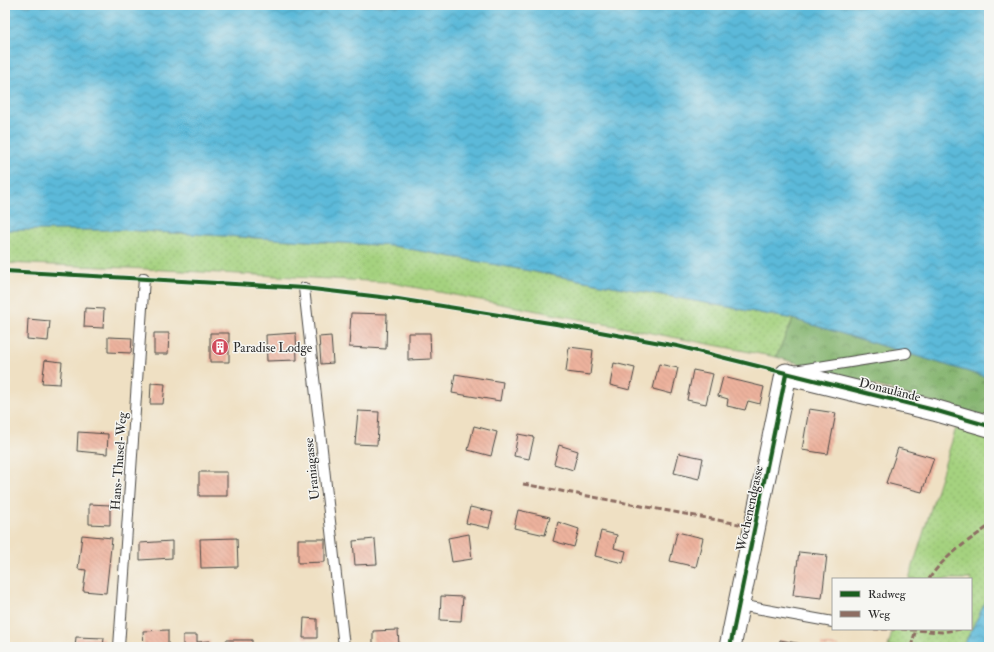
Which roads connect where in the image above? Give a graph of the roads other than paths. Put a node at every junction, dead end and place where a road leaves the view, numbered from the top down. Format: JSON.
{"nodes":[{"id":1,"x":144,"y":278,"type":"dead end"},
{"id":2,"x":304,"y":288,"type":"dead end"},
{"id":3,"x":906,"y":353,"type":"dead end"},
{"id":4,"x":786,"y":374,"type":"junction"},
{"id":5,"x":989,"y":426,"type":"edge"},
{"id":6,"x":739,"y":605,"type":"junction"},
{"id":7,"x":832,"y":622,"type":"edge"},
{"id":8,"x":119,"y":647,"type":"edge"},
{"id":9,"x":344,"y":647,"type":"edge"},
{"id":10,"x":730,"y":647,"type":"edge"}],
"edges":[{"from":1,"to":8,"type":"lane","name":"Hans-Thusel-Weg"},
{"from":2,"to":9,"type":"lane","name":"Uraniagasse"},
{"from":3,"to":4,"type":"lane"},
{"from":4,"to":5,"type":"street","name":"Donaulände"},
{"from":4,"to":6,"type":"street","name":"Wochenendgasse"},
{"from":6,"to":7,"type":"lane"},
{"from":6,"to":10,"type":"street","name":"Wochenendgasse"}]}
